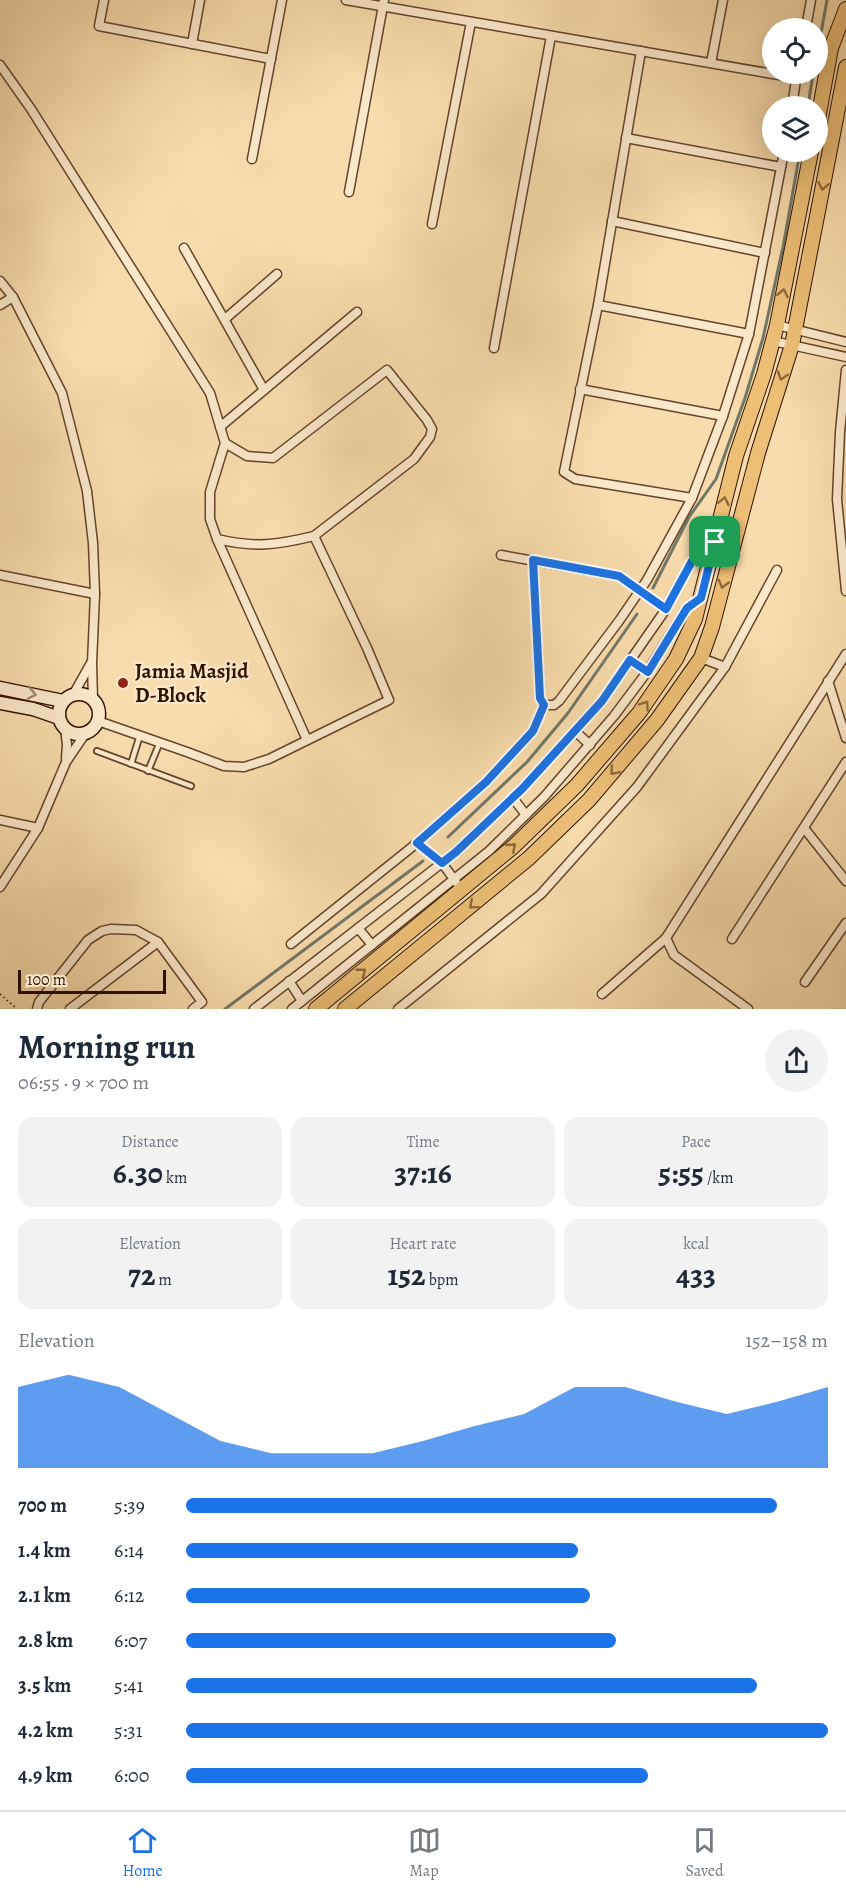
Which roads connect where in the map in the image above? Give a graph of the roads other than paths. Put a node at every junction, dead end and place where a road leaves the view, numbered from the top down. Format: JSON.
{"nodes":[{"id":1,"x":104,"y":0,"type":"edge"},
{"id":2,"x":200,"y":0,"type":"edge"},
{"id":3,"x":282,"y":0,"type":"edge"},
{"id":4,"x":346,"y":0,"type":"edge"},
{"id":5,"x":723,"y":0,"type":"edge"},
{"id":6,"x":811,"y":0,"type":"edge"},
{"id":7,"x":384,"y":3,"type":"edge"},
{"id":8,"x":846,"y":9,"type":"edge"},
{"id":9,"x":808,"y":18,"type":"edge"},
{"id":10,"x":471,"y":22,"type":"junction"},
{"id":11,"x":550,"y":36,"type":"junction"},
{"id":12,"x":192,"y":44,"type":"junction"},
{"id":13,"x":641,"y":51,"type":"junction"},
{"id":14,"x":271,"y":59,"type":"junction"},
{"id":15,"x":711,"y":63,"type":"junction"},
{"id":16,"x":0,"y":65,"type":"edge"},
{"id":17,"x":846,"y":67,"type":"edge"},
{"id":18,"x":762,"y":71,"type":"edge"},
{"id":19,"x":822,"y":96,"type":"edge"},
{"id":20,"x":626,"y":138,"type":"junction"},
{"id":21,"x":252,"y":159,"type":"dead end"},
{"id":22,"x":782,"y":162,"type":"edge"},
{"id":23,"x":809,"y":162,"type":"edge"},
{"id":24,"x":781,"y":167,"type":"junction"},
{"id":25,"x":349,"y":192,"type":"dead end"},
{"id":26,"x":612,"y":221,"type":"junction"},
{"id":27,"x":432,"y":224,"type":"dead end"},
{"id":28,"x":184,"y":248,"type":"dead end"},
{"id":29,"x":765,"y":253,"type":"junction"},
{"id":30,"x":278,"y":274,"type":"dead end"},
{"id":31,"x":0,"y":281,"type":"edge"},
{"id":32,"x":13,"y":297,"type":"junction"},
{"id":33,"x":0,"y":305,"type":"edge"},
{"id":34,"x":598,"y":305,"type":"junction"},
{"id":35,"x":357,"y":312,"type":"dead end"},
{"id":36,"x":225,"y":319,"type":"junction"},
{"id":37,"x":777,"y":325,"type":"junction"},
{"id":38,"x":795,"y":329,"type":"junction"},
{"id":39,"x":749,"y":334,"type":"junction"},
{"id":40,"x":773,"y":340,"type":"junction"},
{"id":41,"x":846,"y":342,"type":"edge"},
{"id":42,"x":792,"y":345,"type":"junction"},
{"id":43,"x":495,"y":348,"type":"dead end"},
{"id":44,"x":846,"y":357,"type":"edge"},
{"id":45,"x":846,"y":370,"type":"edge"},
{"id":46,"x":580,"y":389,"type":"junction"},
{"id":47,"x":264,"y":390,"type":"junction"},
{"id":48,"x":723,"y":416,"type":"junction"},
{"id":49,"x":220,"y":427,"type":"junction"},
{"id":50,"x":225,"y":443,"type":"junction"},
{"id":51,"x":692,"y":498,"type":"junction"},
{"id":52,"x":314,"y":536,"type":"junction"},
{"id":53,"x":217,"y":539,"type":"junction"},
{"id":54,"x":715,"y":542,"type":"junction"},
{"id":55,"x":501,"y":555,"type":"dead end"},
{"id":56,"x":533,"y":560,"type":"junction"},
{"id":57,"x":777,"y":570,"type":"dead end"},
{"id":58,"x":0,"y":575,"type":"edge"},
{"id":59,"x":639,"y":591,"type":"junction"},
{"id":60,"x":846,"y":591,"type":"edge"},
{"id":61,"x":95,"y":594,"type":"junction"},
{"id":62,"x":701,"y":598,"type":"junction"},
{"id":63,"x":666,"y":609,"type":"junction"},
{"id":64,"x":846,"y":654,"type":"edge"},
{"id":65,"x":700,"y":658,"type":"junction"},
{"id":66,"x":630,"y":660,"type":"junction"},
{"id":67,"x":92,"y":663,"type":"junction"},
{"id":68,"x":725,"y":667,"type":"junction"},
{"id":69,"x":648,"y":672,"type":"junction"},
{"id":70,"x":828,"y":681,"type":"junction"},
{"id":71,"x":0,"y":688,"type":"edge"},
{"id":72,"x":68,"y":698,"type":"junction"},
{"id":73,"x":93,"y":700,"type":"junction"},
{"id":74,"x":0,"y":703,"type":"edge"},
{"id":75,"x":544,"y":705,"type":"junction"},
{"id":76,"x":98,"y":721,"type":"junction"},
{"id":77,"x":62,"y":723,"type":"junction"},
{"id":78,"x":575,"y":731,"type":"junction"},
{"id":79,"x":85,"y":734,"type":"junction"},
{"id":80,"x":140,"y":735,"type":"junction"},
{"id":81,"x":846,"y":738,"type":"edge"},
{"id":82,"x":307,"y":740,"type":"junction"},
{"id":83,"x":160,"y":742,"type":"junction"},
{"id":84,"x":590,"y":745,"type":"junction"},
{"id":85,"x":97,"y":751,"type":"dead end"},
{"id":86,"x":66,"y":762,"type":"junction"},
{"id":87,"x":846,"y":762,"type":"edge"},
{"id":88,"x":131,"y":764,"type":"junction"},
{"id":89,"x":148,"y":771,"type":"junction"},
{"id":90,"x":191,"y":786,"type":"dead end"},
{"id":91,"x":513,"y":798,"type":"junction"},
{"id":92,"x":526,"y":815,"type":"junction"},
{"id":93,"x":0,"y":820,"type":"edge"},
{"id":94,"x":38,"y":828,"type":"junction"},
{"id":95,"x":804,"y":828,"type":"junction"},
{"id":96,"x":417,"y":843,"type":"junction"},
{"id":97,"x":442,"y":863,"type":"junction"},
{"id":98,"x":846,"y":881,"type":"edge"},
{"id":99,"x":458,"y":884,"type":"junction"},
{"id":100,"x":0,"y":887,"type":"edge"},
{"id":101,"x":846,"y":923,"type":"edge"},
{"id":102,"x":358,"y":928,"type":"junction"},
{"id":103,"x":666,"y":938,"type":"junction"},
{"id":104,"x":732,"y":939,"type":"dead end"},
{"id":105,"x":158,"y":942,"type":"junction"},
{"id":106,"x":291,"y":944,"type":"dead end"},
{"id":107,"x":372,"y":945,"type":"junction"},
{"id":108,"x":290,"y":981,"type":"junction"},
{"id":109,"x":805,"y":982,"type":"dead end"},
{"id":110,"x":602,"y":994,"type":"dead end"},
{"id":111,"x":302,"y":1000,"type":"junction"},
{"id":112,"x":37,"y":1009,"type":"edge"},
{"id":113,"x":70,"y":1009,"type":"edge"},
{"id":114,"x":193,"y":1009,"type":"edge"},
{"id":115,"x":254,"y":1009,"type":"edge"},
{"id":116,"x":292,"y":1009,"type":"edge"},
{"id":117,"x":316,"y":1009,"type":"edge"},
{"id":118,"x":345,"y":1009,"type":"edge"},
{"id":119,"x":398,"y":1009,"type":"edge"},
{"id":120,"x":748,"y":1009,"type":"edge"}],
"edges":[{"from":1,"to":12,"type":"street"},
{"from":2,"to":12,"type":"street"},
{"from":3,"to":14,"type":"street"},
{"from":4,"to":7,"type":"street"},
{"from":5,"to":15,"type":"street"},
{"from":6,"to":9,"type":"street"},
{"from":7,"to":10,"type":"street"},
{"from":7,"to":25,"type":"street"},
{"from":8,"to":19,"type":"main road"},
{"from":10,"to":11,"type":"street"},
{"from":10,"to":27,"type":"street"},
{"from":11,"to":13,"type":"street"},
{"from":11,"to":43,"type":"street"},
{"from":12,"to":14,"type":"street"},
{"from":13,"to":15,"type":"street"},
{"from":13,"to":20,"type":"street"},
{"from":14,"to":21,"type":"street"},
{"from":15,"to":18,"type":"street"},
{"from":16,"to":49,"type":"street"},
{"from":17,"to":38,"type":"main road","one_way":true},
{"from":20,"to":24,"type":"street"},
{"from":20,"to":26,"type":"street"},
{"from":22,"to":24,"type":"street"},
{"from":37,"to":23,"type":"main road","one_way":true},
{"from":24,"to":29,"type":"street"},
{"from":26,"to":29,"type":"street"},
{"from":26,"to":34,"type":"street"},
{"from":28,"to":36,"type":"street"},
{"from":29,"to":39,"type":"street"},
{"from":30,"to":36,"type":"street"},
{"from":31,"to":32,"type":"street"},
{"from":32,"to":33,"type":"street"},
{"from":32,"to":61,"type":"street"},
{"from":34,"to":39,"type":"street"},
{"from":34,"to":46,"type":"street"},
{"from":35,"to":47,"type":"street"},
{"from":36,"to":47,"type":"street"},
{"from":37,"to":38,"type":"street"},
{"from":37,"to":40,"type":"main road"},
{"from":38,"to":41,"type":"street"},
{"from":38,"to":42,"type":"main road"},
{"from":39,"to":48,"type":"street"},
{"from":40,"to":42,"type":"street"},
{"from":54,"to":40,"type":"main road","one_way":true},
{"from":42,"to":44,"type":"street"},
{"from":42,"to":65,"type":"main road","one_way":true},
{"from":45,"to":60,"type":"street"},
{"from":46,"to":48,"type":"street"},
{"from":46,"to":51,"type":"street"},
{"from":47,"to":49,"type":"street"},
{"from":48,"to":51,"type":"street"},
{"from":49,"to":50,"type":"street"},
{"from":50,"to":52,"type":"street"},
{"from":50,"to":53,"type":"street"},
{"from":51,"to":59,"type":"street"},
{"from":52,"to":53,"type":"street"},
{"from":52,"to":82,"type":"street"},
{"from":53,"to":82,"type":"street"},
{"from":54,"to":62,"type":"main road"},
{"from":54,"to":63,"type":"street"},
{"from":55,"to":56,"type":"street"},
{"from":56,"to":59,"type":"street"},
{"from":56,"to":75,"type":"street"},
{"from":57,"to":68,"type":"street"},
{"from":58,"to":61,"type":"street"},
{"from":59,"to":63,"type":"street"},
{"from":59,"to":75,"type":"street"},
{"from":61,"to":67,"type":"street"},
{"from":62,"to":69,"type":"street"},
{"from":99,"to":62,"type":"main road","one_way":true},
{"from":63,"to":66,"type":"street"},
{"from":64,"to":70,"type":"street"},
{"from":65,"to":68,"type":"street"},
{"from":65,"to":118,"type":"main road","one_way":true},
{"from":66,"to":69,"type":"street"},
{"from":66,"to":78,"type":"street"},
{"from":67,"to":72,"type":"street"},
{"from":67,"to":73,"type":"street"},
{"from":68,"to":119,"type":"street"},
{"from":69,"to":84,"type":"street"},
{"from":70,"to":81,"type":"street"},
{"from":70,"to":103,"type":"street"},
{"from":71,"to":72,"type":"street","one_way":true},
{"from":72,"to":73,"type":"street"},
{"from":72,"to":77,"type":"street"},
{"from":73,"to":76,"type":"street"},
{"from":74,"to":77,"type":"street"},
{"from":75,"to":96,"type":"street"},
{"from":76,"to":79,"type":"street"},
{"from":76,"to":80,"type":"street"},
{"from":77,"to":79,"type":"street"},
{"from":77,"to":86,"type":"street"},
{"from":78,"to":84,"type":"street"},
{"from":78,"to":91,"type":"street"},
{"from":79,"to":86,"type":"street"},
{"from":80,"to":83,"type":"street"},
{"from":80,"to":88,"type":"lane"},
{"from":82,"to":83,"type":"street"},
{"from":83,"to":89,"type":"lane"},
{"from":84,"to":92,"type":"street"},
{"from":85,"to":88,"type":"lane"},
{"from":86,"to":94,"type":"street"},
{"from":87,"to":95,"type":"street"},
{"from":88,"to":89,"type":"lane"},
{"from":89,"to":90,"type":"lane"},
{"from":91,"to":92,"type":"street"},
{"from":91,"to":97,"type":"street"},
{"from":92,"to":99,"type":"street"},
{"from":93,"to":94,"type":"street"},
{"from":94,"to":100,"type":"street"},
{"from":95,"to":98,"type":"street"},
{"from":95,"to":104,"type":"street"},
{"from":96,"to":97,"type":"street"},
{"from":96,"to":106,"type":"street"},
{"from":97,"to":99,"type":"street"},
{"from":97,"to":102,"type":"street"},
{"from":99,"to":107,"type":"street"},
{"from":117,"to":99,"type":"main road","one_way":true},
{"from":101,"to":109,"type":"street"},
{"from":102,"to":107,"type":"street"},
{"from":102,"to":108,"type":"street"},
{"from":103,"to":110,"type":"street"},
{"from":103,"to":120,"type":"street"},
{"from":105,"to":112,"type":"street"},
{"from":105,"to":113,"type":"street"},
{"from":105,"to":114,"type":"street"},
{"from":107,"to":111,"type":"street"},
{"from":108,"to":111,"type":"street"},
{"from":108,"to":115,"type":"street"},
{"from":111,"to":116,"type":"street"}]}
